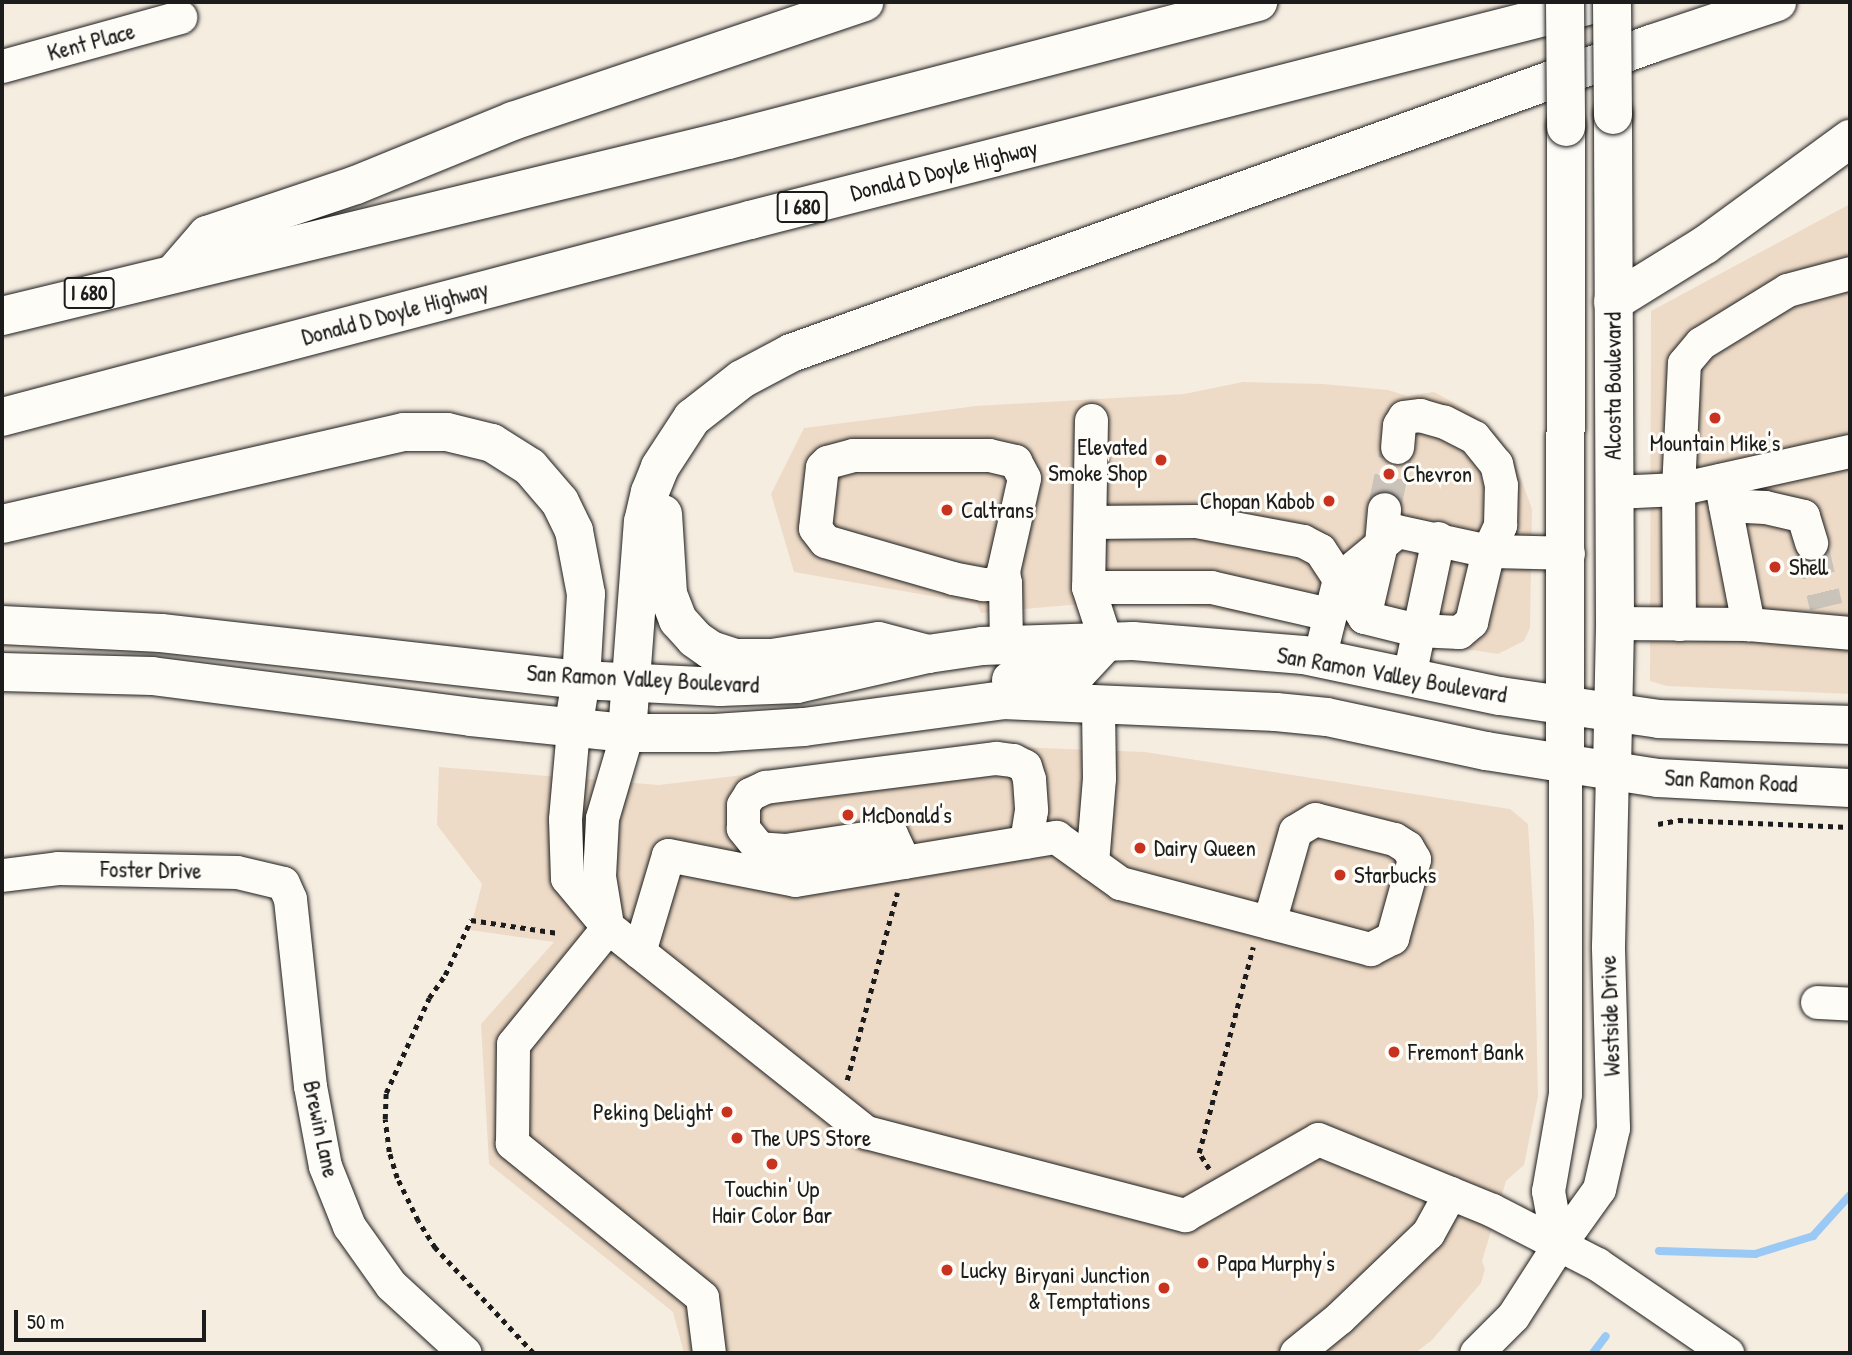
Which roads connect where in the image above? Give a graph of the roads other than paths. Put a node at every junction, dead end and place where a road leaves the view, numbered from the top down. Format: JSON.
{"nodes":[{"id":1,"x":864,"y":2,"type":"edge"},
{"id":2,"x":1258,"y":2,"type":"edge"},
{"id":3,"x":1565,"y":2,"type":"edge"},
{"id":4,"x":1603,"y":2,"type":"edge"},
{"id":5,"x":1612,"y":2,"type":"edge"},
{"id":6,"x":1777,"y":2,"type":"edge"},
{"id":7,"x":180,"y":17,"type":"dead end"},
{"id":8,"x":2,"y":66,"type":"edge"},
{"id":9,"x":1850,"y":139,"type":"edge"},
{"id":10,"x":176,"y":271,"type":"junction"},
{"id":11,"x":1850,"y":273,"type":"edge"},
{"id":12,"x":1613,"y":302,"type":"junction"},
{"id":13,"x":2,"y":316,"type":"edge"},
{"id":14,"x":2,"y":417,"type":"edge"},
{"id":15,"x":1091,"y":420,"type":"dead end"},
{"id":16,"x":1397,"y":447,"type":"tunnel mouth"},
{"id":17,"x":1848,"y":461,"type":"edge"},
{"id":18,"x":660,"y":467,"type":"junction"},
{"id":19,"x":1678,"y":489,"type":"junction"},
{"id":20,"x":1614,"y":492,"type":"junction"},
{"id":21,"x":1723,"y":493,"type":"junction"},
{"id":22,"x":1384,"y":509,"type":"tunnel mouth"},
{"id":23,"x":1090,"y":522,"type":"junction"},
{"id":24,"x":2,"y":524,"type":"edge"},
{"id":25,"x":1438,"y":538,"type":"junction"},
{"id":26,"x":1811,"y":543,"type":"tunnel mouth"},
{"id":27,"x":1381,"y":544,"type":"junction"},
{"id":28,"x":1488,"y":551,"type":"junction"},
{"id":29,"x":1567,"y":553,"type":"junction"},
{"id":30,"x":1339,"y":579,"type":"junction"},
{"id":31,"x":1005,"y":583,"type":"junction"},
{"id":32,"x":1088,"y":587,"type":"junction"},
{"id":33,"x":1329,"y":614,"type":"junction"},
{"id":34,"x":1364,"y":617,"type":"junction"},
{"id":35,"x":1615,"y":623,"type":"junction"},
{"id":36,"x":1836,"y":623,"type":"edge"},
{"id":37,"x":1679,"y":624,"type":"junction"},
{"id":38,"x":1748,"y":624,"type":"junction"},
{"id":39,"x":2,"y":625,"type":"edge"},
{"id":40,"x":1417,"y":630,"type":"junction"},
{"id":41,"x":1107,"y":642,"type":"junction"},
{"id":42,"x":1006,"y":646,"type":"junction"},
{"id":43,"x":928,"y":654,"type":"junction"},
{"id":44,"x":1319,"y":658,"type":"junction"},
{"id":45,"x":2,"y":672,"type":"edge"},
{"id":46,"x":1409,"y":677,"type":"junction"},
{"id":47,"x":581,"y":680,"type":"junction"},
{"id":48,"x":629,"y":682,"type":"junction"},
{"id":49,"x":1565,"y":705,"type":"junction"},
{"id":50,"x":1098,"y":706,"type":"junction"},
{"id":51,"x":936,"y":708,"type":"junction"},
{"id":52,"x":1613,"y":712,"type":"junction"},
{"id":53,"x":1850,"y":724,"type":"edge"},
{"id":54,"x":573,"y":729,"type":"junction"},
{"id":55,"x":627,"y":733,"type":"junction"},
{"id":56,"x":1565,"y":763,"type":"junction"},
{"id":57,"x":1612,"y":771,"type":"junction"},
{"id":58,"x":1850,"y":788,"type":"edge"},
{"id":59,"x":1026,"y":842,"type":"junction"},
{"id":60,"x":911,"y":861,"type":"junction"},
{"id":61,"x":1093,"y":863,"type":"junction"},
{"id":62,"x":2,"y":875,"type":"edge"},
{"id":63,"x":290,"y":899,"type":"joint"},
{"id":64,"x":1261,"y":920,"type":"junction"},
{"id":65,"x":608,"y":927,"type":"junction"},
{"id":66,"x":639,"y":952,"type":"junction"},
{"id":67,"x":1817,"y":1002,"type":"dead end"},
{"id":68,"x":1850,"y":1004,"type":"edge"},
{"id":69,"x":1450,"y":1193,"type":"junction"},
{"id":70,"x":1558,"y":1246,"type":"junction"},
{"id":71,"x":465,"y":1353,"type":"edge"},
{"id":72,"x":709,"y":1353,"type":"edge"},
{"id":73,"x":1296,"y":1353,"type":"edge"},
{"id":74,"x":1476,"y":1353,"type":"edge"},
{"id":75,"x":1727,"y":1353,"type":"edge"}],
"edges":[{"from":1,"to":10,"type":"main road"},
{"from":2,"to":10,"type":"main road","number":"I 680"},
{"from":3,"to":29,"type":"main road","name":"Alcosta Boulevard","bridge":true},
{"from":4,"to":14,"type":"main road","name":"Donald D Doyle Highway","number":"I 680"},
{"from":5,"to":12,"type":"main road","name":"Alcosta Boulevard","bridge":true},
{"from":6,"to":18,"type":"main road"},
{"from":7,"to":8,"type":"street","name":"Kent Place"},
{"from":9,"to":12,"type":"main road"},
{"from":10,"to":13,"type":"main road","number":"I 680"},
{"from":11,"to":19,"type":"street"},
{"from":12,"to":20,"type":"main road","name":"Alcosta Boulevard"},
{"from":15,"to":23,"type":"street"},
{"from":16,"to":28,"type":"street"},
{"from":17,"to":21,"type":"street"},
{"from":18,"to":43,"type":"main road"},
{"from":18,"to":48,"type":"main road"},
{"from":19,"to":20,"type":"street"},
{"from":19,"to":21,"type":"street"},
{"from":19,"to":37,"type":"street"},
{"from":20,"to":35,"type":"main road","name":"Alcosta Boulevard"},
{"from":21,"to":26,"type":"street"},
{"from":21,"to":38,"type":"street"},
{"from":22,"to":27,"type":"street"},
{"from":23,"to":30,"type":"street"},
{"from":23,"to":32,"type":"street"},
{"from":24,"to":47,"type":"main road"},
{"from":25,"to":27,"type":"street"},
{"from":25,"to":28,"type":"street"},
{"from":25,"to":40,"type":"street"},
{"from":27,"to":30,"type":"street"},
{"from":27,"to":34,"type":"street"},
{"from":28,"to":29,"type":"street"},
{"from":28,"to":40,"type":"street"},
{"from":29,"to":49,"type":"main road","name":"Alcosta Boulevard"},
{"from":30,"to":33,"type":"street"},
{"from":30,"to":34,"type":"street"},
{"from":31,"to":31,"type":"street"},
{"from":31,"to":42,"type":"street"},
{"from":32,"to":33,"type":"street"},
{"from":32,"to":41,"type":"street"},
{"from":33,"to":44,"type":"street"},
{"from":34,"to":40,"type":"street"},
{"from":35,"to":37,"type":"street"},
{"from":35,"to":52,"type":"main road","name":"Alcosta Boulevard"},
{"from":36,"to":38,"type":"street"},
{"from":37,"to":38,"type":"street"},
{"from":39,"to":47,"type":"main road","name":"San Ramon Valley Boulevard"},
{"from":40,"to":46,"type":"street"},
{"from":41,"to":42,"type":"main road","name":"San Ramon Valley Boulevard"},
{"from":41,"to":44,"type":"main road","name":"San Ramon Valley Boulevard"},
{"from":41,"to":51,"type":"main road"},
{"from":42,"to":43,"type":"main road","name":"San Ramon Valley Boulevard"},
{"from":43,"to":48,"type":"main road","name":"San Ramon Valley Boulevard"},
{"from":44,"to":46,"type":"main road","name":"San Ramon Valley Boulevard"},
{"from":45,"to":54,"type":"main road","name":"San Ramon Valley Boulevard"},
{"from":46,"to":49,"type":"main road","name":"San Ramon Valley Boulevard"},
{"from":47,"to":48,"type":"main road","name":"San Ramon Valley Boulevard"},
{"from":47,"to":54,"type":"main road"},
{"from":48,"to":55,"type":"main road"},
{"from":49,"to":52,"type":"main road","name":"San Ramon Valley Boulevard"},
{"from":49,"to":56,"type":"main road","name":"Alcosta Boulevard"},
{"from":50,"to":51,"type":"main road","name":"San Ramon Valley Boulevard"},
{"from":50,"to":56,"type":"main road","name":"San Ramon Valley Boulevard"},
{"from":50,"to":61,"type":"street"},
{"from":51,"to":55,"type":"main road","name":"San Ramon Valley Boulevard"},
{"from":52,"to":53,"type":"main road"},
{"from":52,"to":57,"type":"main road","name":"Alcosta Boulevard"},
{"from":54,"to":55,"type":"main road","name":"San Ramon Valley Boulevard"},
{"from":54,"to":65,"type":"street"},
{"from":55,"to":65,"type":"street"},
{"from":56,"to":57,"type":"main road","name":"San Ramon Valley Boulevard"},
{"from":56,"to":70,"type":"street","name":"Westside Drive"},
{"from":57,"to":58,"type":"main road","name":"San Ramon Road"},
{"from":57,"to":70,"type":"street","name":"Westside Drive"},
{"from":59,"to":60,"type":"street"},
{"from":59,"to":60,"type":"street"},
{"from":59,"to":61,"type":"street"},
{"from":60,"to":66,"type":"street"},
{"from":61,"to":64,"type":"street"},
{"from":62,"to":63,"type":"street","name":"Foster Drive"},
{"from":63,"to":71,"type":"street","name":"Brewin Lane"},
{"from":64,"to":64,"type":"street"},
{"from":65,"to":66,"type":"street"},
{"from":65,"to":72,"type":"street"},
{"from":66,"to":69,"type":"street"},
{"from":67,"to":68,"type":"street"},
{"from":69,"to":70,"type":"street"},
{"from":69,"to":73,"type":"street"},
{"from":70,"to":74,"type":"street","name":"Westside Drive"},
{"from":70,"to":75,"type":"street"}]}
